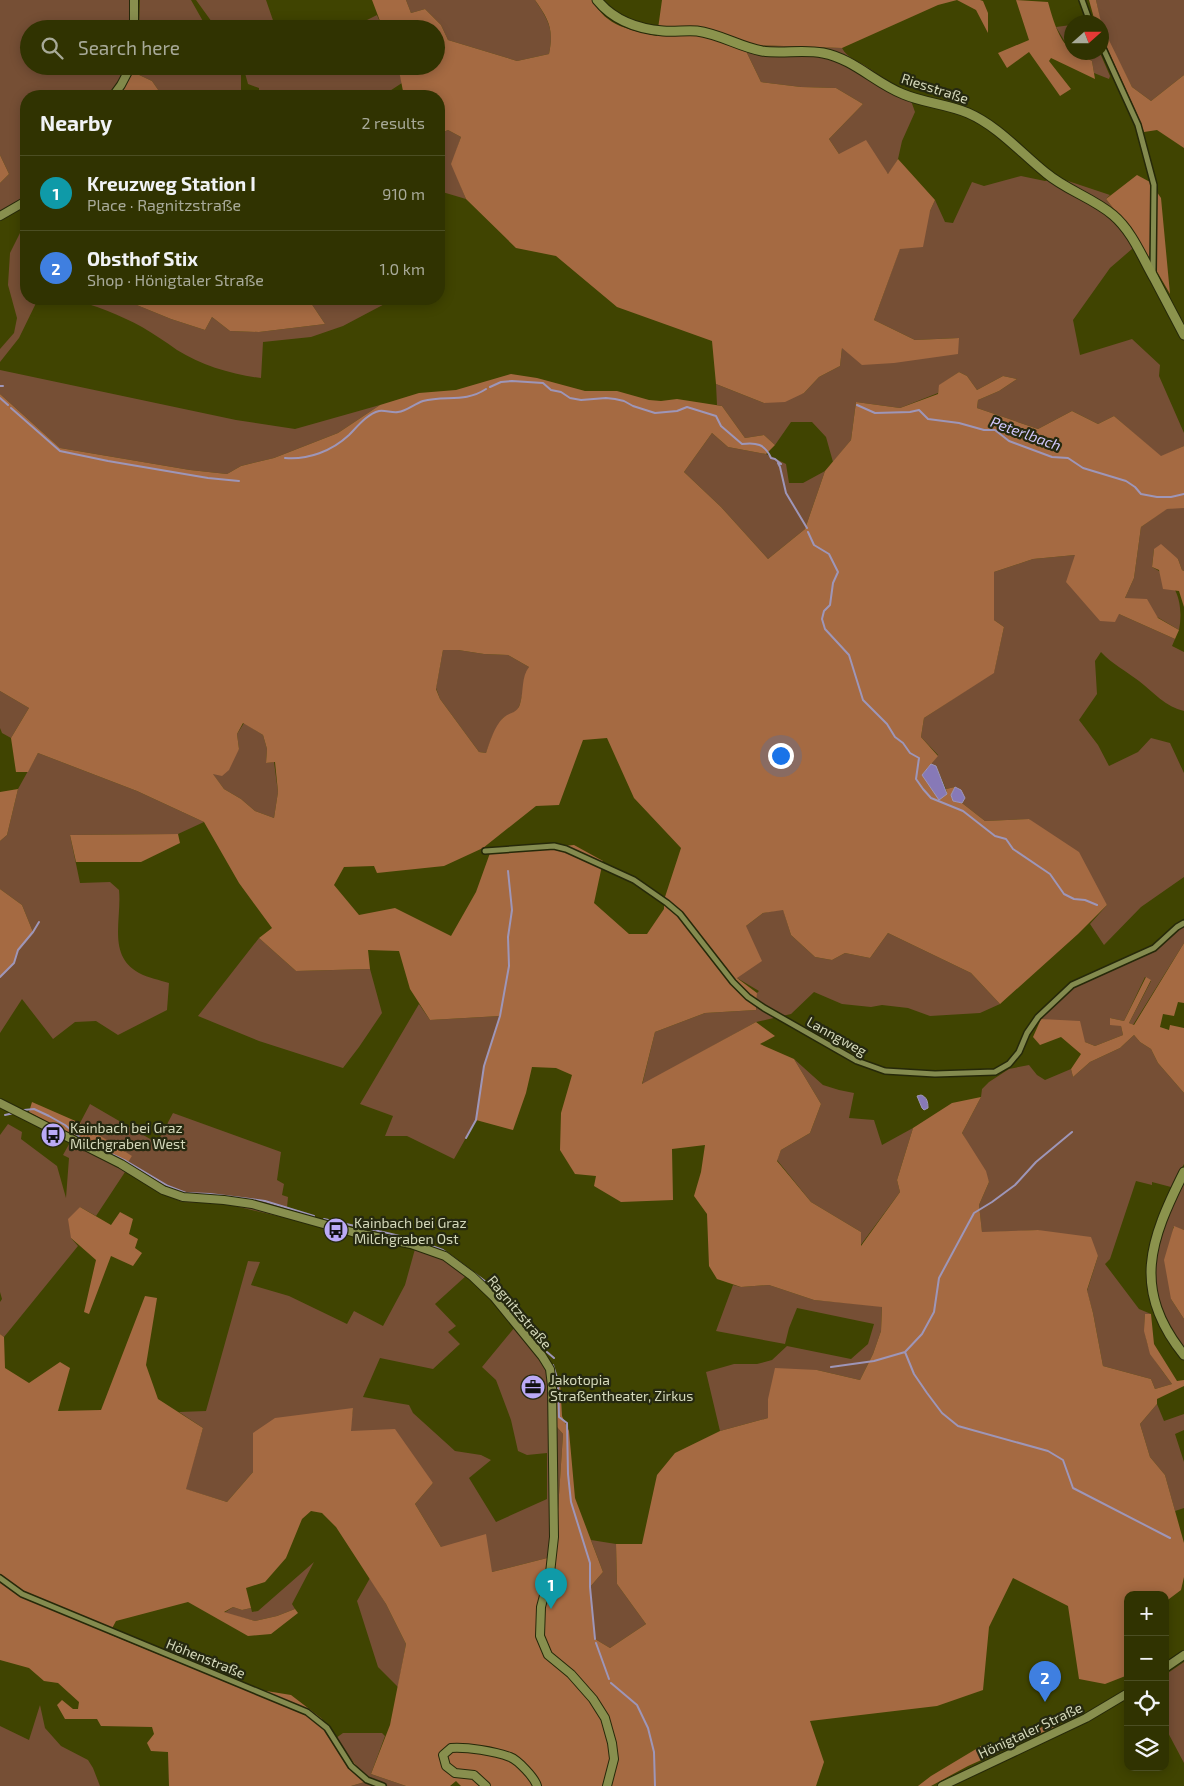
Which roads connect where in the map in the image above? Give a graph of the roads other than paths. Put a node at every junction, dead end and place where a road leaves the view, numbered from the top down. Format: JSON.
{"nodes":[{"id":1,"x":134,"y":0,"type":"edge"},
{"id":2,"x":597,"y":0,"type":"edge"},
{"id":3,"x":1082,"y":0,"type":"edge"},
{"id":4,"x":1087,"y":15,"type":"edge"},
{"id":5,"x":134,"y":20,"type":"edge"},
{"id":6,"x":1108,"y":60,"type":"edge"},
{"id":7,"x":126,"y":75,"type":"edge"},
{"id":8,"x":117,"y":90,"type":"edge"},
{"id":9,"x":20,"y":204,"type":"edge"},
{"id":10,"x":0,"y":216,"type":"edge"},
{"id":11,"x":1153,"y":277,"type":"junction"},
{"id":12,"x":1184,"y":335,"type":"edge"},
{"id":13,"x":485,"y":851,"type":"dead end"},
{"id":14,"x":1184,"y":923,"type":"edge"},
{"id":15,"x":0,"y":1103,"type":"edge"},
{"id":16,"x":1184,"y":1172,"type":"edge"},
{"id":17,"x":1184,"y":1356,"type":"edge"},
{"id":18,"x":0,"y":1578,"type":"edge"},
{"id":19,"x":1184,"y":1655,"type":"edge"},
{"id":20,"x":1169,"y":1665,"type":"edge"},
{"id":21,"x":1124,"y":1695,"type":"edge"},
{"id":22,"x":383,"y":1786,"type":"edge"},
{"id":23,"x":486,"y":1786,"type":"edge"},
{"id":24,"x":537,"y":1786,"type":"edge"},
{"id":25,"x":608,"y":1786,"type":"edge"},
{"id":26,"x":942,"y":1786,"type":"edge"}],
"edges":[{"from":1,"to":5,"type":"main road"},
{"from":2,"to":11,"type":"main road","name":"Riesstraße"},
{"from":3,"to":4,"type":"street"},
{"from":6,"to":11,"type":"street"},
{"from":7,"to":8,"type":"main road"},
{"from":9,"to":10,"type":"main road"},
{"from":11,"to":12,"type":"main road","name":"Riesstraße"},
{"from":13,"to":14,"type":"street","name":"Lanngweg"},
{"from":15,"to":25,"type":"main road","name":"Ragnitzstraße"},
{"from":16,"to":17,"type":"main road"},
{"from":18,"to":22,"type":"street","name":"Höhenstraße"},
{"from":19,"to":20,"type":"main road"},
{"from":21,"to":26,"type":"main road","name":"Hönigtaler Straße"},
{"from":23,"to":24,"type":"main road"}]}
